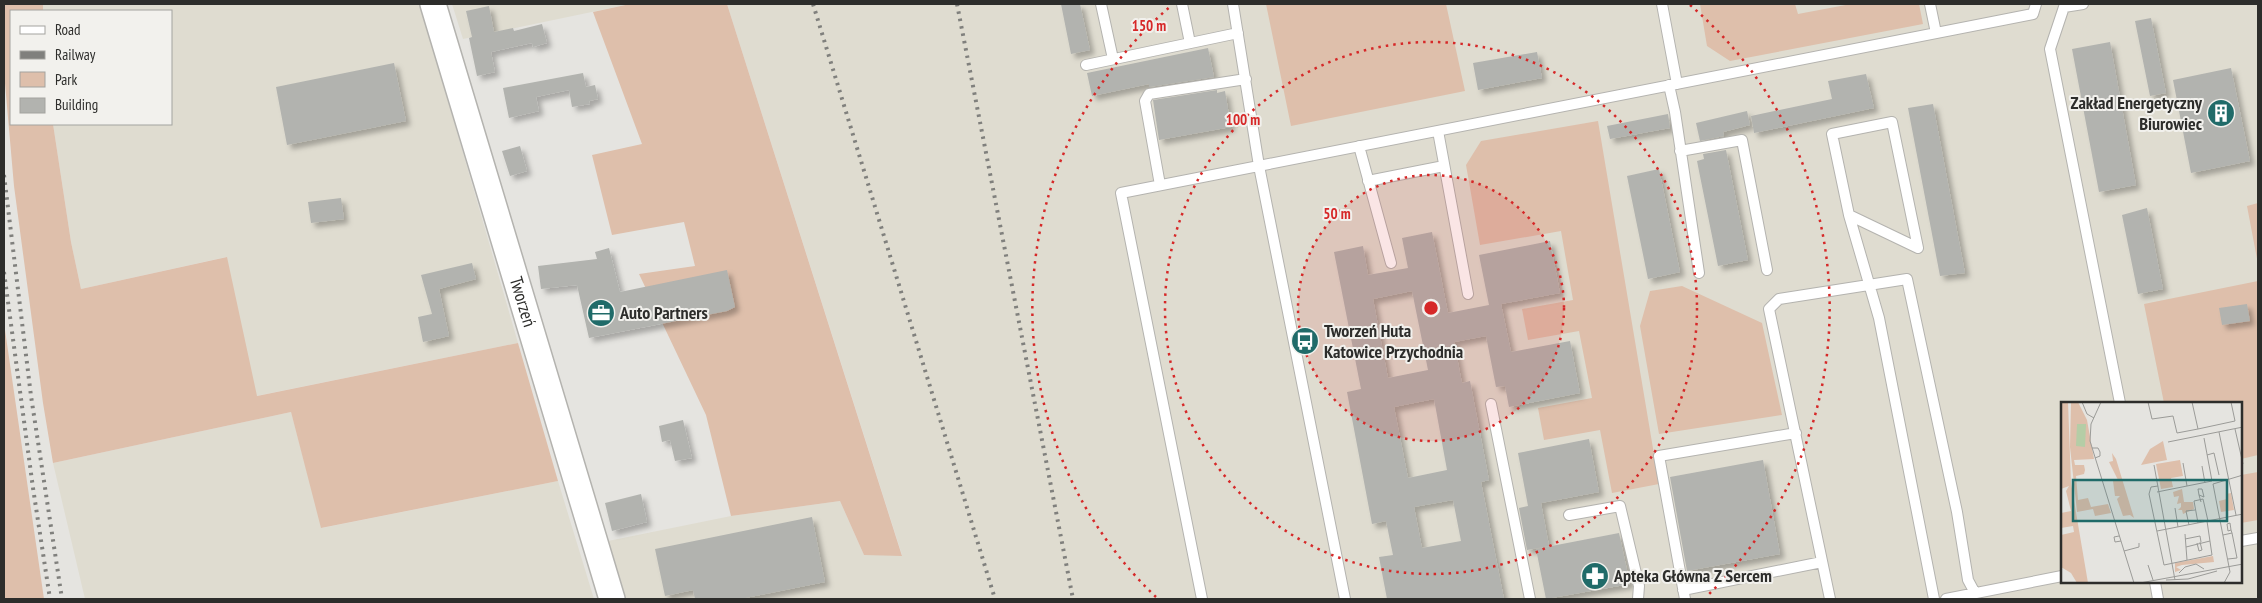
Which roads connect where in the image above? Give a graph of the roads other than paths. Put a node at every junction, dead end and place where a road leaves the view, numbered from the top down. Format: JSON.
{"nodes":[{"id":1,"x":433,"y":4,"type":"edge"},
{"id":2,"x":1101,"y":4,"type":"edge"},
{"id":3,"x":1182,"y":4,"type":"edge"},
{"id":4,"x":1233,"y":4,"type":"edge"},
{"id":5,"x":1662,"y":4,"type":"edge"},
{"id":6,"x":1930,"y":4,"type":"edge"},
{"id":7,"x":2036,"y":4,"type":"edge"},
{"id":8,"x":2083,"y":4,"type":"edge"},
{"id":9,"x":1238,"y":32,"type":"junction"},
{"id":10,"x":1936,"y":33,"type":"junction"},
{"id":11,"x":1190,"y":43,"type":"junction"},
{"id":12,"x":1113,"y":59,"type":"junction"},
{"id":13,"x":1086,"y":65,"type":"dead end"},
{"id":14,"x":1246,"y":79,"type":"junction"},
{"id":15,"x":1673,"y":85,"type":"junction"},
{"id":16,"x":1438,"y":131,"type":"junction"},
{"id":17,"x":1359,"y":146,"type":"junction"},
{"id":18,"x":1680,"y":151,"type":"junction"},
{"id":19,"x":1259,"y":166,"type":"junction"},
{"id":20,"x":1444,"y":166,"type":"junction"},
{"id":21,"x":1368,"y":181,"type":"junction"},
{"id":22,"x":1160,"y":185,"type":"junction"},
{"id":23,"x":1848,"y":215,"type":"junction"},
{"id":24,"x":1391,"y":263,"type":"dead end"},
{"id":25,"x":1767,"y":270,"type":"dead end"},
{"id":26,"x":1699,"y":273,"type":"dead end"},
{"id":27,"x":1868,"y":283,"type":"junction"},
{"id":28,"x":1468,"y":294,"type":"dead end"},
{"id":29,"x":2120,"y":402,"type":"edge"},
{"id":30,"x":1491,"y":404,"type":"dead end"},
{"id":31,"x":1796,"y":433,"type":"junction"},
{"id":32,"x":1569,"y":515,"type":"dead end"},
{"id":33,"x":2258,"y":538,"type":"edge"},
{"id":34,"x":2242,"y":541,"type":"edge"},
{"id":35,"x":1822,"y":562,"type":"junction"},
{"id":36,"x":2061,"y":576,"type":"edge"},
{"id":37,"x":2155,"y":583,"type":"edge"},
{"id":38,"x":1975,"y":593,"type":"junction"},
{"id":39,"x":1684,"y":595,"type":"edge"},
{"id":40,"x":1958,"y":598,"type":"edge"},
{"id":41,"x":612,"y":599,"type":"edge"},
{"id":42,"x":1202,"y":599,"type":"edge"},
{"id":43,"x":1345,"y":599,"type":"edge"},
{"id":44,"x":1530,"y":599,"type":"edge"},
{"id":45,"x":1638,"y":599,"type":"edge"},
{"id":46,"x":1830,"y":599,"type":"edge"},
{"id":47,"x":1934,"y":599,"type":"edge"},
{"id":48,"x":1946,"y":599,"type":"edge"},
{"id":49,"x":2158,"y":599,"type":"edge"}],
"edges":[{"from":1,"to":41,"type":"street","name":"Tworzeń"},
{"from":2,"to":12,"type":"lane"},
{"from":3,"to":11,"type":"lane"},
{"from":4,"to":9,"type":"lane"},
{"from":5,"to":15,"type":"lane"},
{"from":6,"to":10,"type":"lane"},
{"from":7,"to":10,"type":"lane"},
{"from":8,"to":29,"type":"lane"},
{"from":9,"to":11,"type":"lane"},
{"from":9,"to":14,"type":"lane"},
{"from":10,"to":15,"type":"lane"},
{"from":11,"to":12,"type":"lane"},
{"from":12,"to":13,"type":"lane"},
{"from":14,"to":19,"type":"lane"},
{"from":14,"to":22,"type":"lane"},
{"from":15,"to":16,"type":"lane"},
{"from":15,"to":18,"type":"lane"},
{"from":16,"to":17,"type":"lane"},
{"from":16,"to":20,"type":"lane"},
{"from":17,"to":19,"type":"lane"},
{"from":17,"to":21,"type":"lane"},
{"from":18,"to":25,"type":"lane"},
{"from":18,"to":26,"type":"lane"},
{"from":19,"to":22,"type":"lane"},
{"from":19,"to":43,"type":"lane"},
{"from":20,"to":21,"type":"lane"},
{"from":20,"to":28,"type":"lane"},
{"from":21,"to":24,"type":"lane"},
{"from":22,"to":42,"type":"lane"},
{"from":23,"to":23,"type":"lane"},
{"from":23,"to":27,"type":"lane"},
{"from":27,"to":31,"type":"lane"},
{"from":27,"to":38,"type":"lane"},
{"from":27,"to":47,"type":"lane"},
{"from":30,"to":44,"type":"lane"},
{"from":31,"to":35,"type":"lane"},
{"from":31,"to":39,"type":"lane"},
{"from":32,"to":45,"type":"lane"},
{"from":33,"to":34,"type":"lane"},
{"from":35,"to":39,"type":"lane"},
{"from":35,"to":46,"type":"lane"},
{"from":36,"to":38,"type":"lane"},
{"from":37,"to":49,"type":"lane"},
{"from":38,"to":40,"type":"lane"},
{"from":40,"to":48,"type":"lane"}]}
